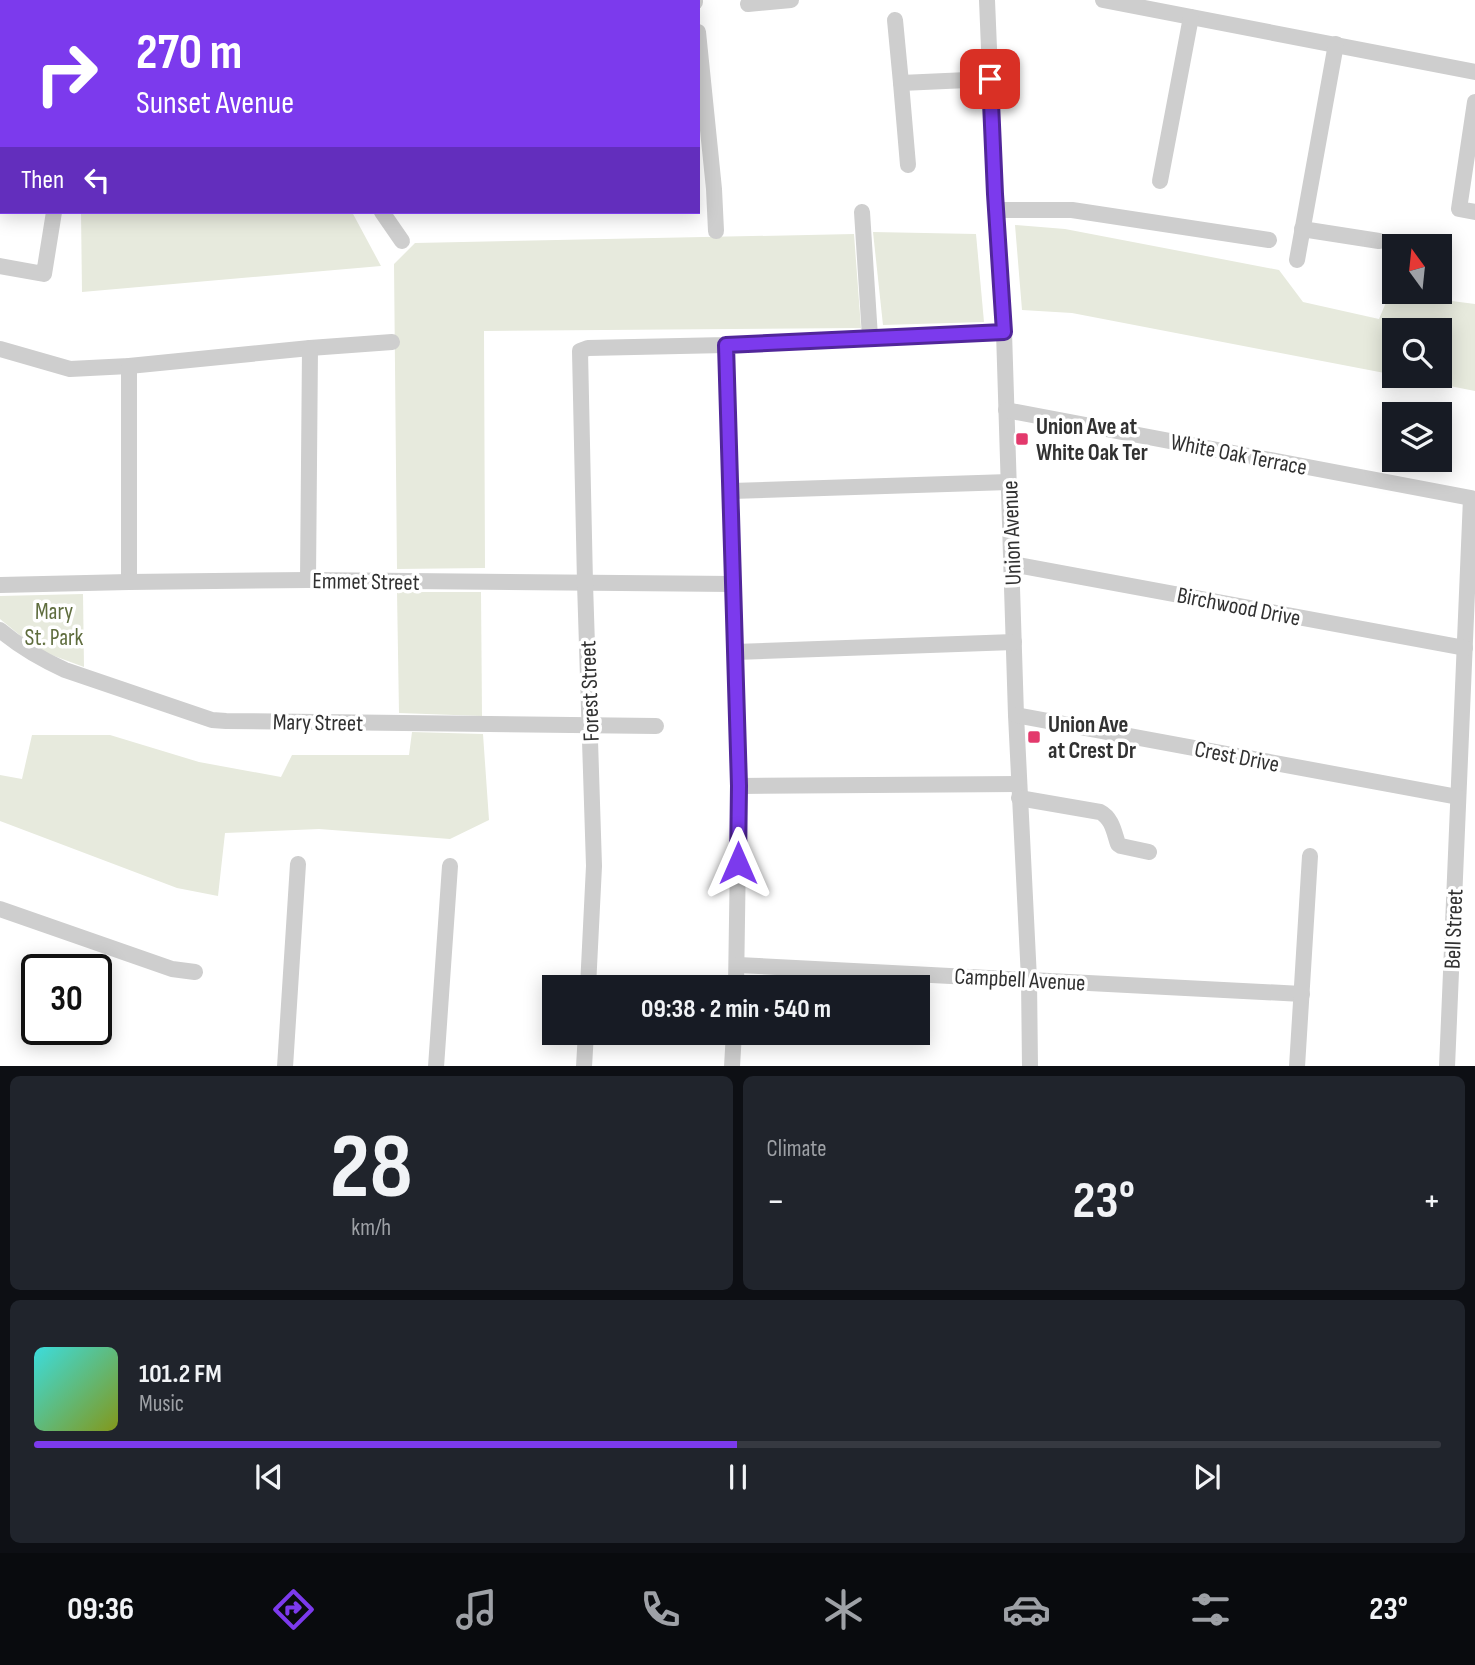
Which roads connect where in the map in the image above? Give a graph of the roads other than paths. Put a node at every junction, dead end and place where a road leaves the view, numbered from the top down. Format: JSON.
{"nodes":[{"id":1,"x":791,"y":0,"type":"edge"},
{"id":2,"x":987,"y":0,"type":"edge"},
{"id":3,"x":1103,"y":0,"type":"edge"},
{"id":4,"x":748,"y":4,"type":"dead end"},
{"id":5,"x":1191,"y":17,"type":"junction"},
{"id":6,"x":895,"y":20,"type":"dead end"},
{"id":7,"x":1336,"y":44,"type":"junction"},
{"id":8,"x":700,"y":52,"type":"edge"},
{"id":9,"x":1475,"y":72,"type":"edge"},
{"id":10,"x":990,"y":79,"type":"junction"},
{"id":11,"x":901,"y":83,"type":"junction"},
{"id":12,"x":1475,"y":102,"type":"edge"},
{"id":13,"x":908,"y":165,"type":"dead end"},
{"id":14,"x":1160,"y":181,"type":"dead end"},
{"id":15,"x":996,"y":210,"type":"junction"},
{"id":16,"x":1467,"y":210,"type":"edge"},
{"id":17,"x":862,"y":212,"type":"dead end"},
{"id":18,"x":54,"y":214,"type":"edge"},
{"id":19,"x":383,"y":214,"type":"edge"},
{"id":20,"x":1302,"y":229,"type":"junction"},
{"id":21,"x":716,"y":231,"type":"dead end"},
{"id":22,"x":1269,"y":240,"type":"dead end"},
{"id":23,"x":402,"y":241,"type":"dead end"},
{"id":24,"x":1380,"y":241,"type":"dead end"},
{"id":25,"x":1297,"y":260,"type":"dead end"},
{"id":26,"x":0,"y":266,"type":"edge"},
{"id":27,"x":1004,"y":332,"type":"junction"},
{"id":28,"x":870,"y":337,"type":"junction"},
{"id":29,"x":392,"y":342,"type":"dead end"},
{"id":30,"x":726,"y":345,"type":"junction"},
{"id":31,"x":310,"y":348,"type":"junction"},
{"id":32,"x":0,"y":349,"type":"edge"},
{"id":33,"x":129,"y":366,"type":"junction"},
{"id":34,"x":1006,"y":410,"type":"junction"},
{"id":35,"x":1009,"y":482,"type":"junction"},
{"id":36,"x":731,"y":491,"type":"junction"},
{"id":37,"x":1471,"y":498,"type":"joint"},
{"id":38,"x":1013,"y":564,"type":"junction"},
{"id":39,"x":308,"y":580,"type":"junction"},
{"id":40,"x":129,"y":582,"type":"junction"},
{"id":41,"x":585,"y":583,"type":"junction"},
{"id":42,"x":733,"y":583,"type":"junction"},
{"id":43,"x":0,"y":585,"type":"edge"},
{"id":44,"x":0,"y":630,"type":"edge"},
{"id":45,"x":1014,"y":642,"type":"junction"},
{"id":46,"x":1465,"y":648,"type":"junction"},
{"id":47,"x":735,"y":652,"type":"junction"},
{"id":48,"x":1016,"y":715,"type":"junction"},
{"id":49,"x":591,"y":725,"type":"junction"},
{"id":50,"x":656,"y":726,"type":"dead end"},
{"id":51,"x":739,"y":786,"type":"junction"},
{"id":52,"x":1019,"y":791,"type":"junction"},
{"id":53,"x":1458,"y":797,"type":"junction"},
{"id":54,"x":1149,"y":852,"type":"dead end"},
{"id":55,"x":1310,"y":856,"type":"dead end"},
{"id":56,"x":298,"y":864,"type":"dead end"},
{"id":57,"x":450,"y":866,"type":"dead end"},
{"id":58,"x":0,"y":909,"type":"edge"},
{"id":59,"x":737,"y":965,"type":"junction"},
{"id":60,"x":195,"y":972,"type":"dead end"},
{"id":61,"x":589,"y":975,"type":"edge"},
{"id":62,"x":737,"y":975,"type":"edge"},
{"id":63,"x":1029,"y":979,"type":"junction"},
{"id":64,"x":1302,"y":994,"type":"junction"},
{"id":65,"x":585,"y":1045,"type":"edge"},
{"id":66,"x":733,"y":1045,"type":"edge"},
{"id":67,"x":285,"y":1066,"type":"edge"},
{"id":68,"x":436,"y":1066,"type":"edge"},
{"id":69,"x":584,"y":1066,"type":"edge"},
{"id":70,"x":732,"y":1066,"type":"edge"},
{"id":71,"x":1030,"y":1066,"type":"edge"},
{"id":72,"x":1297,"y":1066,"type":"edge"},
{"id":73,"x":1447,"y":1066,"type":"edge"}],
"edges":[{"from":1,"to":4,"type":"street"},
{"from":2,"to":10,"type":"street","name":"Union Avenue"},
{"from":3,"to":5,"type":"street"},
{"from":5,"to":7,"type":"street"},
{"from":5,"to":14,"type":"street"},
{"from":6,"to":11,"type":"street"},
{"from":7,"to":9,"type":"street"},
{"from":7,"to":20,"type":"street"},
{"from":8,"to":21,"type":"street"},
{"from":10,"to":11,"type":"street"},
{"from":10,"to":15,"type":"street","name":"Union Avenue"},
{"from":11,"to":13,"type":"street"},
{"from":12,"to":16,"type":"street"},
{"from":15,"to":22,"type":"street"},
{"from":15,"to":27,"type":"street","name":"Union Avenue"},
{"from":17,"to":28,"type":"street"},
{"from":18,"to":26,"type":"street"},
{"from":19,"to":23,"type":"street"},
{"from":20,"to":24,"type":"street"},
{"from":20,"to":25,"type":"street"},
{"from":27,"to":28,"type":"street"},
{"from":27,"to":34,"type":"street","name":"Union Avenue"},
{"from":28,"to":30,"type":"street"},
{"from":29,"to":31,"type":"street"},
{"from":30,"to":36,"type":"street"},
{"from":30,"to":41,"type":"street","name":"Forest Street"},
{"from":31,"to":33,"type":"street"},
{"from":31,"to":39,"type":"street"},
{"from":32,"to":33,"type":"street"},
{"from":33,"to":40,"type":"street"},
{"from":34,"to":35,"type":"street","name":"Union Avenue"},
{"from":34,"to":37,"type":"street","name":"White Oak Terrace"},
{"from":35,"to":36,"type":"street"},
{"from":35,"to":38,"type":"street","name":"Union Avenue"},
{"from":36,"to":42,"type":"street"},
{"from":37,"to":46,"type":"street","name":"Bell Street"},
{"from":38,"to":45,"type":"street","name":"Union Avenue"},
{"from":38,"to":46,"type":"street","name":"Birchwood Drive"},
{"from":39,"to":40,"type":"street","name":"Emmet Street"},
{"from":39,"to":41,"type":"street","name":"Emmet Street"},
{"from":40,"to":43,"type":"street","name":"Emmet Street"},
{"from":41,"to":42,"type":"street","name":"Emmet Street"},
{"from":41,"to":49,"type":"street","name":"Forest Street"},
{"from":42,"to":47,"type":"street"},
{"from":44,"to":49,"type":"street","name":"Mary Street"},
{"from":45,"to":47,"type":"street"},
{"from":45,"to":48,"type":"street","name":"Union Avenue"},
{"from":46,"to":53,"type":"street","name":"Bell Street"},
{"from":47,"to":51,"type":"street"},
{"from":48,"to":52,"type":"street","name":"Union Avenue"},
{"from":48,"to":53,"type":"street","name":"Crest Drive"},
{"from":49,"to":50,"type":"street","name":"Mary Street"},
{"from":49,"to":61,"type":"street","name":"Forest Street"},
{"from":51,"to":52,"type":"street"},
{"from":51,"to":59,"type":"street"},
{"from":52,"to":54,"type":"street"},
{"from":52,"to":63,"type":"street","name":"Union Avenue"},
{"from":53,"to":73,"type":"street","name":"Bell Street"},
{"from":55,"to":64,"type":"street"},
{"from":56,"to":67,"type":"street"},
{"from":57,"to":68,"type":"street"},
{"from":58,"to":60,"type":"street"},
{"from":59,"to":62,"type":"street"},
{"from":59,"to":63,"type":"street","name":"Campbell Avenue"},
{"from":63,"to":64,"type":"street","name":"Campbell Avenue"},
{"from":63,"to":71,"type":"street","name":"Union Avenue"},
{"from":64,"to":72,"type":"street"},
{"from":65,"to":69,"type":"street"},
{"from":66,"to":70,"type":"street"}]}
